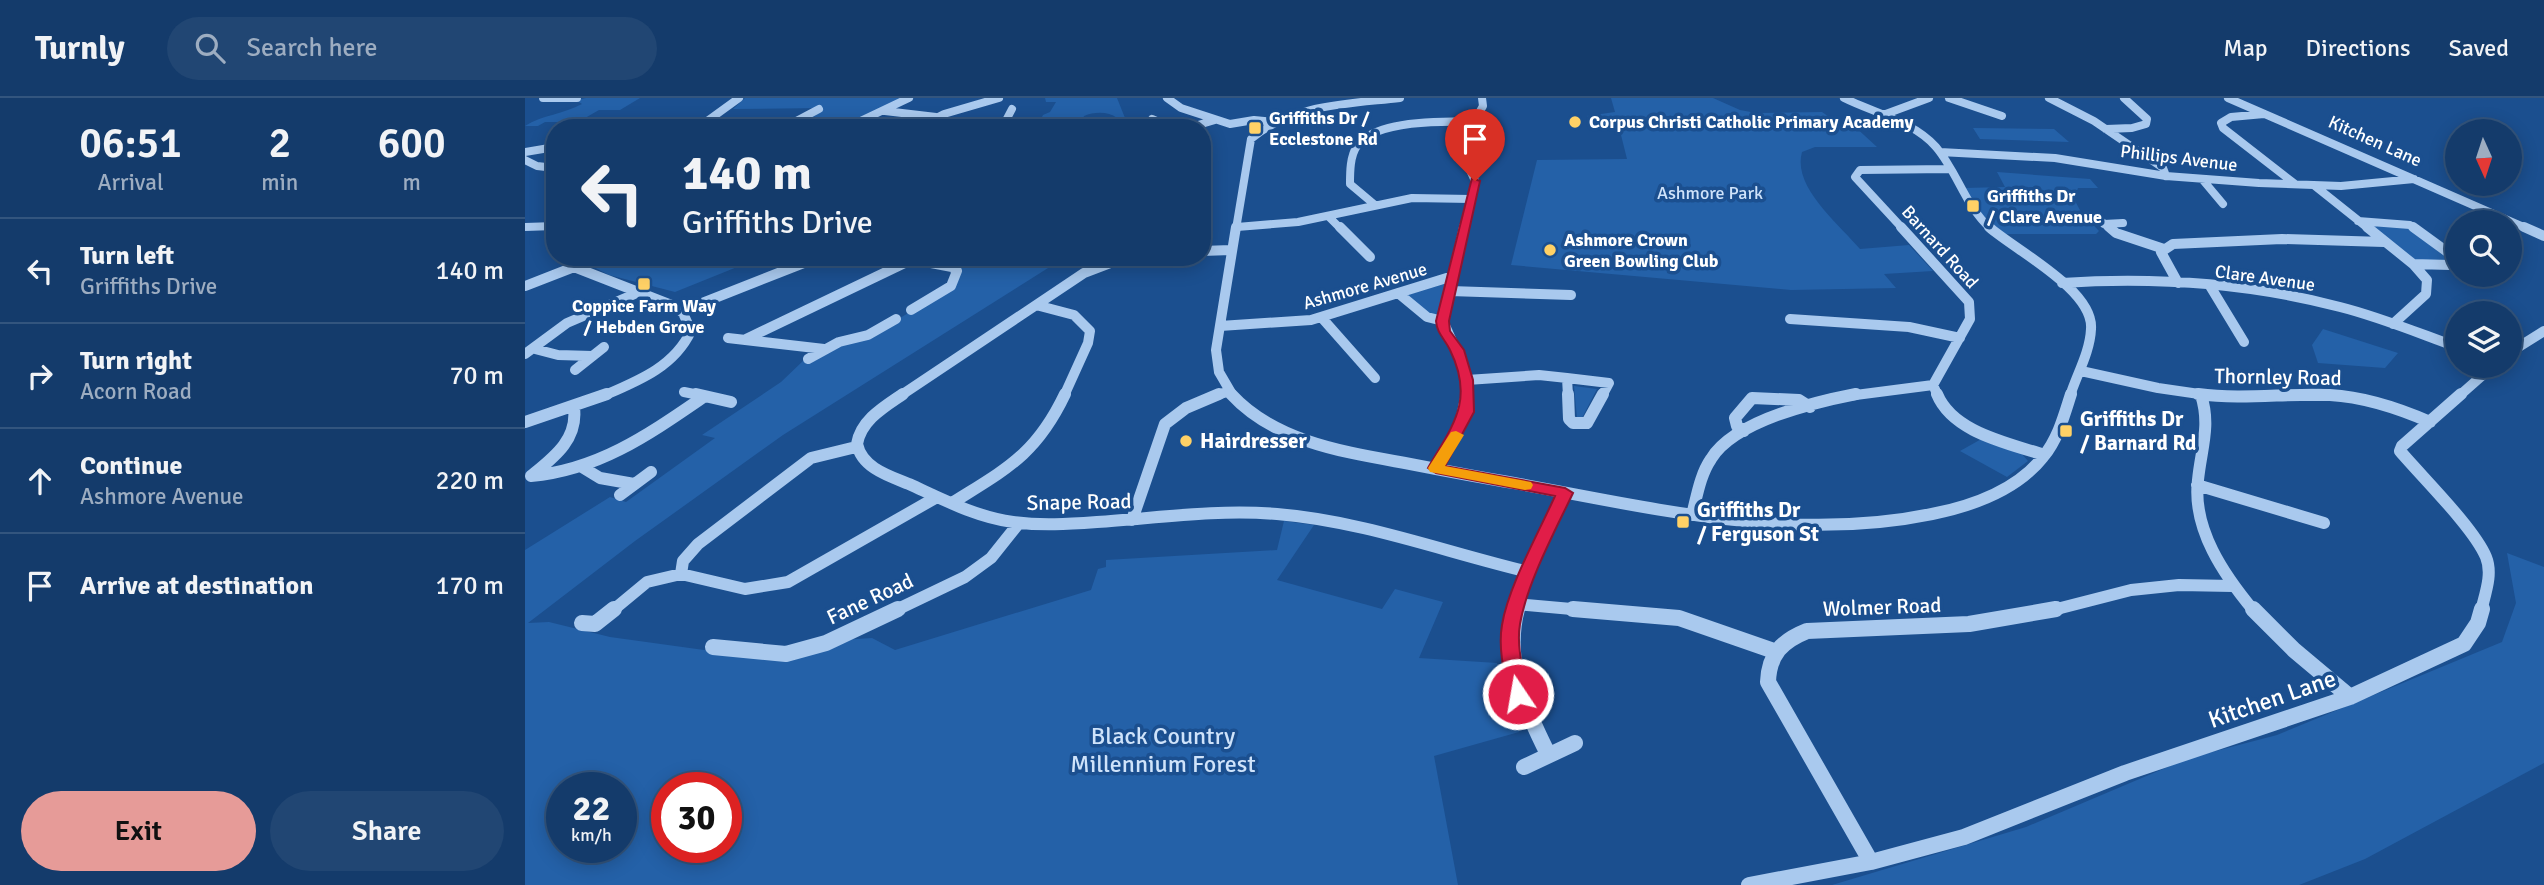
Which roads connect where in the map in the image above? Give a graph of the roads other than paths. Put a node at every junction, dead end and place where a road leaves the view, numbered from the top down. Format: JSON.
{"nodes":[{"id":1,"x":543,"y":98,"type":"edge"},
{"id":2,"x":577,"y":98,"type":"edge"},
{"id":3,"x":739,"y":98,"type":"edge"},
{"id":4,"x":909,"y":98,"type":"edge"},
{"id":5,"x":999,"y":98,"type":"edge"},
{"id":6,"x":1167,"y":98,"type":"edge"},
{"id":7,"x":1400,"y":98,"type":"edge"},
{"id":8,"x":1482,"y":98,"type":"edge"},
{"id":9,"x":1844,"y":98,"type":"edge"},
{"id":10,"x":1929,"y":98,"type":"edge"},
{"id":11,"x":1949,"y":98,"type":"edge"},
{"id":12,"x":2049,"y":98,"type":"edge"},
{"id":13,"x":2124,"y":98,"type":"edge"},
{"id":14,"x":2228,"y":98,"type":"edge"},
{"id":15,"x":818,"y":109,"type":"dead end"},
{"id":16,"x":1002,"y":109,"type":"dead end"},
{"id":17,"x":882,"y":111,"type":"junction"},
{"id":18,"x":2264,"y":114,"type":"junction"},
{"id":19,"x":1883,"y":115,"type":"junction"},
{"id":20,"x":937,"y":117,"type":"junction"},
{"id":21,"x":2003,"y":117,"type":"dead end"},
{"id":22,"x":710,"y":119,"type":"edge"},
{"id":23,"x":800,"y":119,"type":"edge"},
{"id":24,"x":865,"y":119,"type":"edge"},
{"id":25,"x":933,"y":119,"type":"edge"},
{"id":26,"x":1009,"y":119,"type":"edge"},
{"id":27,"x":1217,"y":120,"type":"junction"},
{"id":28,"x":1211,"y":122,"type":"edge"},
{"id":29,"x":1274,"y":122,"type":"junction"},
{"id":30,"x":1473,"y":122,"type":"junction"},
{"id":31,"x":1230,"y":124,"type":"junction"},
{"id":32,"x":2106,"y":129,"type":"junction"},
{"id":33,"x":1251,"y":139,"type":"junction"},
{"id":34,"x":546,"y":148,"type":"edge"},
{"id":35,"x":525,"y":152,"type":"edge"},
{"id":36,"x":1940,"y":152,"type":"junction"},
{"id":37,"x":525,"y":160,"type":"edge"},
{"id":38,"x":546,"y":167,"type":"edge"},
{"id":39,"x":1949,"y":169,"type":"junction"},
{"id":40,"x":2166,"y":176,"type":"junction"},
{"id":41,"x":2202,"y":179,"type":"junction"},
{"id":42,"x":2414,"y":179,"type":"junction"},
{"id":43,"x":2295,"y":184,"type":"junction"},
{"id":44,"x":2315,"y":186,"type":"junction"},
{"id":45,"x":1471,"y":199,"type":"junction"},
{"id":46,"x":1375,"y":205,"type":"junction"},
{"id":47,"x":2219,"y":205,"type":"joint"},
{"id":48,"x":2233,"y":206,"type":"dead end"},
{"id":49,"x":1328,"y":216,"type":"junction"},
{"id":50,"x":2358,"y":221,"type":"junction"},
{"id":51,"x":2123,"y":223,"type":"dead end"},
{"id":52,"x":546,"y":226,"type":"edge"},
{"id":53,"x":525,"y":227,"type":"edge"},
{"id":54,"x":1237,"y":227,"type":"junction"},
{"id":55,"x":2544,"y":236,"type":"edge"},
{"id":56,"x":2384,"y":242,"type":"junction"},
{"id":57,"x":2164,"y":249,"type":"junction"},
{"id":58,"x":1231,"y":250,"type":"junction"},
{"id":59,"x":1211,"y":251,"type":"edge"},
{"id":60,"x":2445,"y":252,"type":"edge"},
{"id":61,"x":1370,"y":257,"type":"dead end"},
{"id":62,"x":2413,"y":264,"type":"junction"},
{"id":63,"x":2445,"y":265,"type":"edge"},
{"id":64,"x":796,"y":266,"type":"edge"},
{"id":65,"x":892,"y":266,"type":"edge"},
{"id":66,"x":946,"y":266,"type":"edge"},
{"id":67,"x":1103,"y":266,"type":"edge"},
{"id":68,"x":574,"y":267,"type":"joint"},
{"id":69,"x":1453,"y":276,"type":"junction"},
{"id":70,"x":2062,"y":283,"type":"junction"},
{"id":71,"x":2178,"y":283,"type":"junction"},
{"id":72,"x":526,"y":284,"type":"edge"},
{"id":73,"x":2210,"y":286,"type":"junction"},
{"id":74,"x":1450,"y":291,"type":"junction"},
{"id":75,"x":637,"y":293,"type":"junction"},
{"id":76,"x":1398,"y":293,"type":"junction"},
{"id":77,"x":1571,"y":295,"type":"dead end"},
{"id":78,"x":1036,"y":305,"type":"junction"},
{"id":79,"x":911,"y":310,"type":"dead end"},
{"id":80,"x":682,"y":311,"type":"junction"},
{"id":81,"x":1322,"y":318,"type":"junction"},
{"id":82,"x":896,"y":319,"type":"dead end"},
{"id":83,"x":1790,"y":319,"type":"dead end"},
{"id":84,"x":1443,"y":321,"type":"junction"},
{"id":85,"x":2393,"y":324,"type":"junction"},
{"id":86,"x":1220,"y":326,"type":"junction"},
{"id":87,"x":2544,"y":331,"type":"edge"},
{"id":88,"x":728,"y":338,"type":"dead end"},
{"id":89,"x":1960,"y":338,"type":"junction"},
{"id":90,"x":746,"y":339,"type":"junction"},
{"id":91,"x":2244,"y":342,"type":"dead end"},
{"id":92,"x":2445,"y":343,"type":"edge"},
{"id":93,"x":2522,"y":345,"type":"edge"},
{"id":94,"x":604,"y":347,"type":"dead end"},
{"id":95,"x":824,"y":349,"type":"junction"},
{"id":96,"x":530,"y":351,"type":"edge"},
{"id":97,"x":592,"y":356,"type":"junction"},
{"id":98,"x":808,"y":359,"type":"dead end"},
{"id":99,"x":575,"y":370,"type":"dead end"},
{"id":100,"x":2081,"y":371,"type":"junction"},
{"id":101,"x":1567,"y":377,"type":"junction"},
{"id":102,"x":1375,"y":378,"type":"dead end"},
{"id":103,"x":2480,"y":378,"type":"edge"},
{"id":104,"x":1467,"y":380,"type":"junction"},
{"id":105,"x":1933,"y":385,"type":"junction"},
{"id":106,"x":684,"y":392,"type":"dead end"},
{"id":107,"x":1227,"y":392,"type":"junction"},
{"id":108,"x":2201,"y":395,"type":"junction"},
{"id":109,"x":702,"y":398,"type":"junction"},
{"id":110,"x":731,"y":402,"type":"dead end"},
{"id":111,"x":1810,"y":407,"type":"junction"},
{"id":112,"x":574,"y":408,"type":"junction"},
{"id":113,"x":525,"y":422,"type":"edge"},
{"id":114,"x":2430,"y":422,"type":"junction"},
{"id":115,"x":1744,"y":430,"type":"junction"},
{"id":116,"x":856,"y":447,"type":"junction"},
{"id":117,"x":2044,"y":455,"type":"junction"},
{"id":118,"x":582,"y":467,"type":"junction"},
{"id":119,"x":1436,"y":468,"type":"junction"},
{"id":120,"x":651,"y":472,"type":"dead end"},
{"id":121,"x":528,"y":478,"type":"edge"},
{"id":122,"x":634,"y":484,"type":"junction"},
{"id":123,"x":2197,"y":485,"type":"junction"},
{"id":124,"x":1565,"y":493,"type":"junction"},
{"id":125,"x":620,"y":495,"type":"dead end"},
{"id":126,"x":937,"y":496,"type":"junction"},
{"id":127,"x":952,"y":503,"type":"junction"},
{"id":128,"x":1692,"y":516,"type":"junction"},
{"id":129,"x":1132,"y":520,"type":"junction"},
{"id":130,"x":1019,"y":523,"type":"junction"},
{"id":131,"x":2324,"y":523,"type":"dead end"},
{"id":132,"x":1529,"y":572,"type":"junction"},
{"id":133,"x":681,"y":574,"type":"junction"},
{"id":134,"x":2233,"y":586,"type":"junction"},
{"id":135,"x":1516,"y":604,"type":"junction"},
{"id":136,"x":582,"y":623,"type":"dead end"},
{"id":137,"x":713,"y":647,"type":"dead end"},
{"id":138,"x":1774,"y":651,"type":"junction"},
{"id":139,"x":2350,"y":697,"type":"junction"},
{"id":140,"x":1575,"y":743,"type":"dead end"},
{"id":141,"x":1548,"y":754,"type":"junction"},
{"id":142,"x":1524,"y":767,"type":"dead end"},
{"id":143,"x":1871,"y":862,"type":"junction"},
{"id":144,"x":1749,"y":885,"type":"edge"}],
"edges":[{"from":1,"to":2,"type":"street"},
{"from":3,"to":22,"type":"street"},
{"from":4,"to":17,"type":"street"},
{"from":5,"to":20,"type":"street"},
{"from":6,"to":27,"type":"street"},
{"from":7,"to":29,"type":"street"},
{"from":8,"to":30,"type":"street","name":"Ashmore Avenue"},
{"from":9,"to":19,"type":"street"},
{"from":10,"to":19,"type":"street"},
{"from":11,"to":21,"type":"street"},
{"from":12,"to":32,"type":"street"},
{"from":13,"to":32,"type":"street"},
{"from":14,"to":18,"type":"street","name":"Kitchen Lane"},
{"from":15,"to":23,"type":"street"},
{"from":16,"to":26,"type":"street"},
{"from":17,"to":20,"type":"street"},
{"from":17,"to":24,"type":"street"},
{"from":18,"to":42,"type":"street","name":"Kitchen Lane"},
{"from":18,"to":43,"type":"street"},
{"from":19,"to":36,"type":"street"},
{"from":20,"to":25,"type":"street"},
{"from":27,"to":28,"type":"street"},
{"from":27,"to":31,"type":"street"},
{"from":29,"to":31,"type":"street"},
{"from":29,"to":33,"type":"street"},
{"from":30,"to":45,"type":"street","name":"Ashmore Avenue"},
{"from":30,"to":46,"type":"street"},
{"from":31,"to":33,"type":"street"},
{"from":32,"to":40,"type":"street"},
{"from":33,"to":54,"type":"street"},
{"from":34,"to":35,"type":"street"},
{"from":36,"to":39,"type":"street"},
{"from":36,"to":40,"type":"street","name":"Phillips Avenue"},
{"from":37,"to":38,"type":"street"},
{"from":39,"to":70,"type":"street"},
{"from":39,"to":89,"type":"street","name":"Barnard Road"},
{"from":40,"to":41,"type":"street","name":"Phillips Avenue"},
{"from":41,"to":43,"type":"street","name":"Phillips Avenue"},
{"from":41,"to":47,"type":"street"},
{"from":42,"to":44,"type":"street","name":"Phillips Avenue"},
{"from":42,"to":55,"type":"street","name":"Kitchen Lane"},
{"from":43,"to":44,"type":"street","name":"Phillips Avenue"},
{"from":44,"to":50,"type":"street"},
{"from":45,"to":46,"type":"street"},
{"from":45,"to":69,"type":"street","name":"Ashmore Avenue"},
{"from":46,"to":49,"type":"street"},
{"from":47,"to":48,"type":"street"},
{"from":49,"to":54,"type":"street"},
{"from":49,"to":61,"type":"street"},
{"from":50,"to":56,"type":"street"},
{"from":50,"to":60,"type":"street"},
{"from":51,"to":57,"type":"street"},
{"from":52,"to":53,"type":"street"},
{"from":54,"to":58,"type":"street"},
{"from":56,"to":57,"type":"street"},
{"from":56,"to":62,"type":"street"},
{"from":57,"to":71,"type":"street"},
{"from":58,"to":59,"type":"street"},
{"from":58,"to":86,"type":"street"},
{"from":62,"to":63,"type":"street"},
{"from":62,"to":85,"type":"street"},
{"from":64,"to":80,"type":"street"},
{"from":65,"to":90,"type":"street"},
{"from":66,"to":79,"type":"street"},
{"from":67,"to":78,"type":"street"},
{"from":68,"to":72,"type":"street"},
{"from":68,"to":75,"type":"street"},
{"from":69,"to":74,"type":"street"},
{"from":69,"to":76,"type":"street","name":"Ashmore Avenue"},
{"from":70,"to":71,"type":"street","name":"Clare Avenue"},
{"from":70,"to":100,"type":"street"},
{"from":71,"to":73,"type":"street","name":"Clare Avenue"},
{"from":73,"to":85,"type":"street","name":"Clare Avenue"},
{"from":73,"to":91,"type":"street"},
{"from":74,"to":77,"type":"street"},
{"from":74,"to":84,"type":"street"},
{"from":75,"to":80,"type":"street"},
{"from":75,"to":96,"type":"street"},
{"from":76,"to":81,"type":"street","name":"Ashmore Avenue"},
{"from":76,"to":84,"type":"street"},
{"from":78,"to":116,"type":"street"},
{"from":78,"to":127,"type":"street"},
{"from":80,"to":112,"type":"street"},
{"from":81,"to":86,"type":"street","name":"Ashmore Avenue"},
{"from":81,"to":102,"type":"street"},
{"from":82,"to":95,"type":"street"},
{"from":83,"to":89,"type":"street"},
{"from":84,"to":104,"type":"street"},
{"from":85,"to":92,"type":"street","name":"Clare Avenue"},
{"from":86,"to":107,"type":"street"},
{"from":87,"to":93,"type":"street"},
{"from":88,"to":90,"type":"street"},
{"from":89,"to":105,"type":"street","name":"Barnard Road"},
{"from":90,"to":95,"type":"street"},
{"from":94,"to":97,"type":"street"},
{"from":95,"to":98,"type":"street"},
{"from":96,"to":97,"type":"street"},
{"from":97,"to":99,"type":"street"},
{"from":100,"to":108,"type":"street","name":"Thornley Road"},
{"from":100,"to":117,"type":"street"},
{"from":101,"to":101,"type":"street"},
{"from":101,"to":104,"type":"street"},
{"from":103,"to":114,"type":"street","name":"Kitchen Lane"},
{"from":104,"to":119,"type":"street"},
{"from":105,"to":111,"type":"street"},
{"from":105,"to":117,"type":"street"},
{"from":106,"to":109,"type":"street"},
{"from":107,"to":119,"type":"street"},
{"from":107,"to":129,"type":"street"},
{"from":108,"to":114,"type":"street","name":"Thornley Road"},
{"from":108,"to":123,"type":"street"},
{"from":109,"to":110,"type":"street"},
{"from":109,"to":118,"type":"street"},
{"from":111,"to":115,"type":"street"},
{"from":111,"to":115,"type":"street"},
{"from":112,"to":113,"type":"street"},
{"from":112,"to":121,"type":"street"},
{"from":114,"to":139,"type":"street","name":"Kitchen Lane"},
{"from":115,"to":128,"type":"street"},
{"from":116,"to":126,"type":"street","name":"Snape Road"},
{"from":116,"to":133,"type":"street"},
{"from":117,"to":128,"type":"street"},
{"from":118,"to":121,"type":"street"},
{"from":118,"to":122,"type":"street"},
{"from":119,"to":124,"type":"street"},
{"from":120,"to":122,"type":"street"},
{"from":122,"to":125,"type":"street"},
{"from":123,"to":131,"type":"street"},
{"from":123,"to":134,"type":"street"},
{"from":124,"to":128,"type":"street"},
{"from":124,"to":132,"type":"street"},
{"from":126,"to":127,"type":"street","name":"Snape Road"},
{"from":126,"to":133,"type":"street"},
{"from":127,"to":130,"type":"street","name":"Snape Road"},
{"from":129,"to":130,"type":"street","name":"Snape Road"},
{"from":129,"to":132,"type":"street","name":"Snape Road"},
{"from":130,"to":137,"type":"street","name":"Fane Road"},
{"from":132,"to":135,"type":"street"},
{"from":133,"to":136,"type":"street"},
{"from":134,"to":138,"type":"street","name":"Wolmer Road"},
{"from":134,"to":139,"type":"street"},
{"from":135,"to":138,"type":"street"},
{"from":135,"to":141,"type":"street"},
{"from":138,"to":143,"type":"street"},
{"from":139,"to":143,"type":"street","name":"Kitchen Lane"},
{"from":140,"to":141,"type":"street"},
{"from":141,"to":142,"type":"street"},
{"from":143,"to":144,"type":"street","name":"Kitchen Lane"}]}
